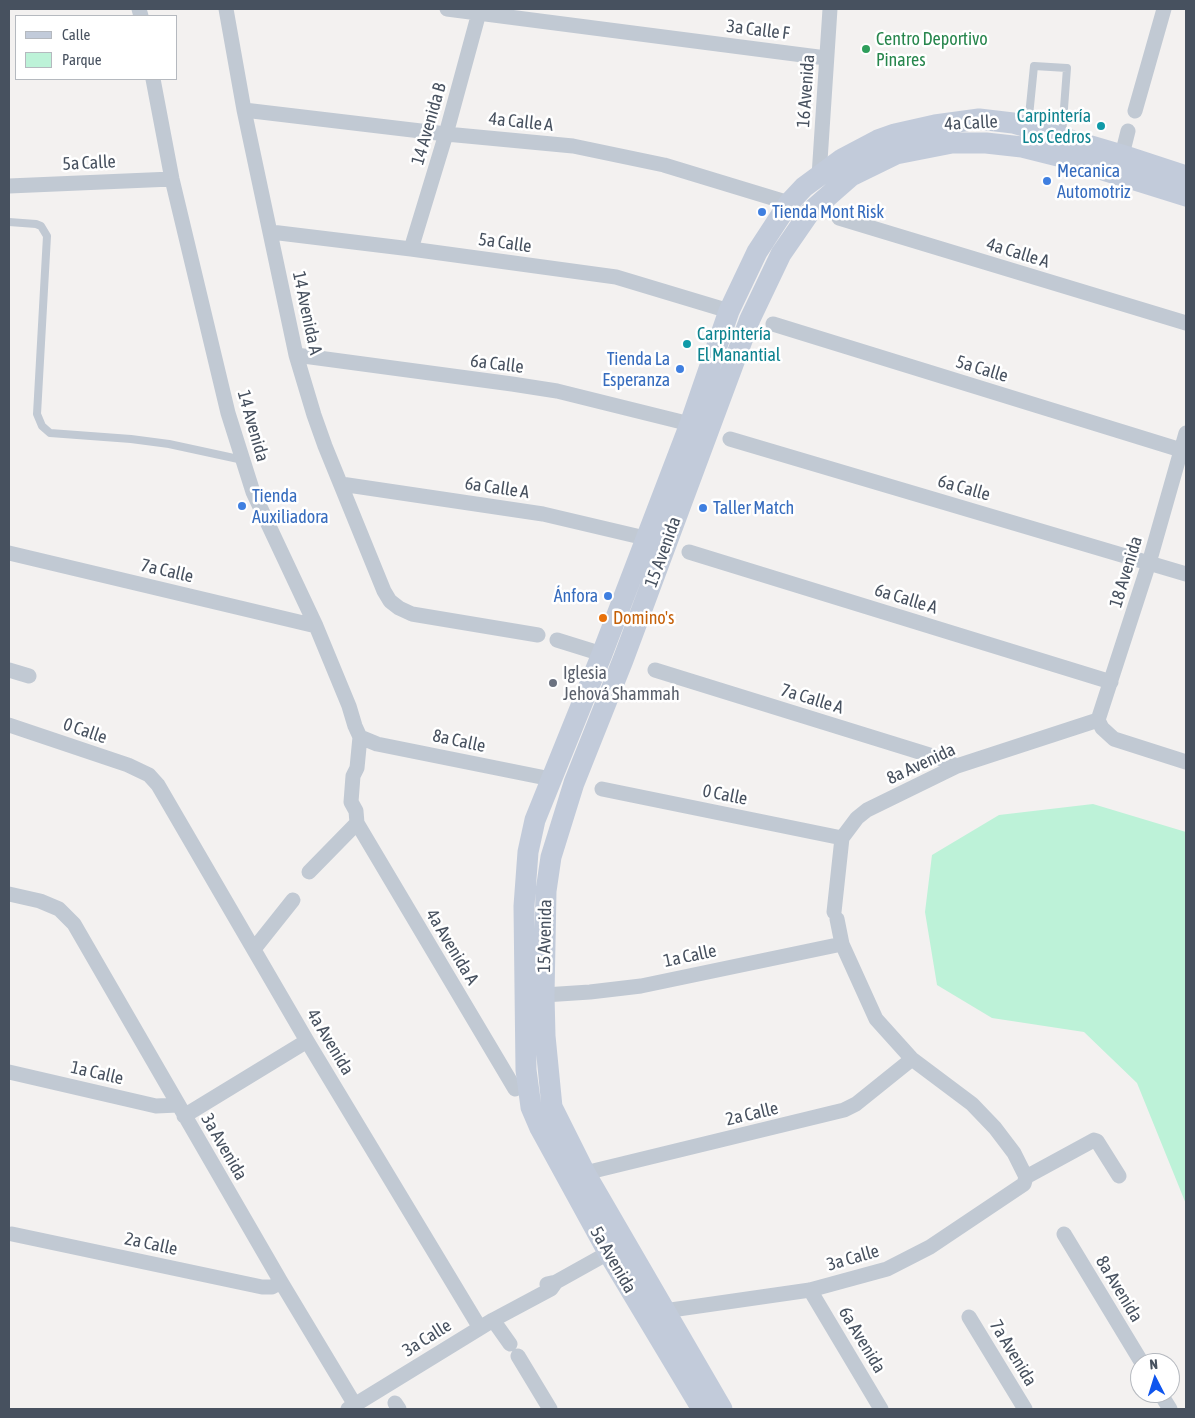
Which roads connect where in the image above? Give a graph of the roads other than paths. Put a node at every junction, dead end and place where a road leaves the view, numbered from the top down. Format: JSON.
{"nodes":[{"id":1,"x":226,"y":9,"type":"edge"},
{"id":2,"x":447,"y":9,"type":"edge"},
{"id":3,"x":830,"y":9,"type":"edge"},
{"id":4,"x":1164,"y":9,"type":"edge"},
{"id":5,"x":479,"y":11,"type":"edge"},
{"id":6,"x":826,"y":58,"type":"junction"},
{"id":7,"x":152,"y":80,"type":"edge"},
{"id":8,"x":244,"y":110,"type":"junction"},
{"id":9,"x":1135,"y":111,"type":"dead end"},
{"id":10,"x":1028,"y":127,"type":"junction"},
{"id":11,"x":1128,"y":131,"type":"dead end"},
{"id":12,"x":446,"y":134,"type":"junction"},
{"id":13,"x":1062,"y":137,"type":"junction"},
{"id":14,"x":1122,"y":154,"type":"junction"},
{"id":15,"x":819,"y":176,"type":"junction"},
{"id":16,"x":851,"y":176,"type":"joint"},
{"id":17,"x":1186,"y":176,"type":"edge"},
{"id":18,"x":172,"y":179,"type":"junction"},
{"id":19,"x":9,"y":186,"type":"edge"},
{"id":20,"x":1186,"y":196,"type":"edge"},
{"id":21,"x":788,"y":203,"type":"junction"},
{"id":22,"x":839,"y":218,"type":"dead end"},
{"id":23,"x":9,"y":222,"type":"edge"},
{"id":24,"x":271,"y":232,"type":"junction"},
{"id":25,"x":411,"y":249,"type":"junction"},
{"id":26,"x":729,"y":312,"type":"junction"},
{"id":27,"x":1186,"y":323,"type":"edge"},
{"id":28,"x":772,"y":324,"type":"dead end"},
{"id":29,"x":296,"y":355,"type":"junction"},
{"id":30,"x":690,"y":424,"type":"junction"},
{"id":31,"x":1186,"y":433,"type":"edge"},
{"id":32,"x":730,"y":439,"type":"dead end"},
{"id":33,"x":1181,"y":450,"type":"junction"},
{"id":34,"x":243,"y":460,"type":"junction"},
{"id":35,"x":341,"y":484,"type":"junction"},
{"id":36,"x":646,"y":538,"type":"junction"},
{"id":37,"x":689,"y":552,"type":"dead end"},
{"id":38,"x":9,"y":553,"type":"edge"},
{"id":39,"x":1149,"y":563,"type":"junction"},
{"id":40,"x":1186,"y":574,"type":"edge"},
{"id":41,"x":316,"y":626,"type":"junction"},
{"id":42,"x":538,"y":635,"type":"dead end"},
{"id":43,"x":557,"y":640,"type":"dead end"},
{"id":44,"x":602,"y":654,"type":"junction"},
{"id":45,"x":9,"y":670,"type":"edge"},
{"id":46,"x":655,"y":670,"type":"dead end"},
{"id":47,"x":29,"y":676,"type":"dead end"},
{"id":48,"x":1111,"y":682,"type":"junction"},
{"id":49,"x":1098,"y":720,"type":"junction"},
{"id":50,"x":9,"y":725,"type":"edge"},
{"id":51,"x":360,"y":737,"type":"junction"},
{"id":52,"x":1186,"y":762,"type":"edge"},
{"id":53,"x":957,"y":766,"type":"junction"},
{"id":54,"x":149,"y":775,"type":"joint"},
{"id":55,"x":551,"y":779,"type":"junction"},
{"id":56,"x":602,"y":789,"type":"dead end"},
{"id":57,"x":356,"y":817,"type":"junction"},
{"id":58,"x":842,"y":838,"type":"junction"},
{"id":59,"x":309,"y":872,"type":"dead end"},
{"id":60,"x":9,"y":894,"type":"edge"},
{"id":61,"x":293,"y":900,"type":"dead end"},
{"id":62,"x":842,"y":944,"type":"junction"},
{"id":63,"x":254,"y":949,"type":"junction"},
{"id":64,"x":544,"y":995,"type":"junction"},
{"id":65,"x":307,"y":1041,"type":"junction"},
{"id":66,"x":912,"y":1060,"type":"junction"},
{"id":67,"x":9,"y":1072,"type":"edge"},
{"id":68,"x":515,"y":1089,"type":"dead end"},
{"id":69,"x":531,"y":1107,"type":"joint"},
{"id":70,"x":552,"y":1107,"type":"joint"},
{"id":71,"x":181,"y":1111,"type":"junction"},
{"id":72,"x":585,"y":1173,"type":"junction"},
{"id":73,"x":1119,"y":1176,"type":"dead end"},
{"id":74,"x":1026,"y":1177,"type":"junction"},
{"id":75,"x":12,"y":1234,"type":"dead end"},
{"id":76,"x":1064,"y":1234,"type":"dead end"},
{"id":77,"x":617,"y":1249,"type":"junction"},
{"id":78,"x":281,"y":1282,"type":"junction"},
{"id":79,"x":810,"y":1290,"type":"junction"},
{"id":80,"x":664,"y":1311,"type":"junction"},
{"id":81,"x":969,"y":1317,"type":"dead end"},
{"id":82,"x":494,"y":1320,"type":"junction"},
{"id":83,"x":480,"y":1328,"type":"junction"},
{"id":84,"x":1136,"y":1353,"type":"edge"},
{"id":85,"x":352,"y":1407,"type":"edge"},
{"id":86,"x":550,"y":1409,"type":"edge"},
{"id":87,"x":702,"y":1409,"type":"edge"},
{"id":88,"x":722,"y":1409,"type":"edge"},
{"id":89,"x":881,"y":1409,"type":"edge"},
{"id":90,"x":1025,"y":1409,"type":"edge"}],
"edges":[{"from":1,"to":8,"type":"street","name":"14 Avenida A"},
{"from":2,"to":5,"type":"street","name":"3a Calle F"},
{"from":3,"to":6,"type":"street","name":"16 Avenida"},
{"from":4,"to":9,"type":"street"},
{"from":5,"to":6,"type":"street","name":"3a Calle F"},
{"from":5,"to":12,"type":"street","name":"14 Avenida B"},
{"from":6,"to":15,"type":"street","name":"16 Avenida"},
{"from":7,"to":18,"type":"street","name":"14 Avenida"},
{"from":8,"to":12,"type":"street","name":"4a Calle A"},
{"from":8,"to":24,"type":"street","name":"14 Avenida A"},
{"from":10,"to":13,"type":"main road","name":"4a Calle"},
{"from":10,"to":13,"type":"lane"},
{"from":10,"to":15,"type":"main road","name":"4a Calle"},
{"from":11,"to":14,"type":"street"},
{"from":12,"to":21,"type":"street","name":"4a Calle A"},
{"from":12,"to":25,"type":"street","name":"14 Avenida B"},
{"from":13,"to":14,"type":"main road","name":"4a Calle"},
{"from":14,"to":17,"type":"main road","name":"4a Calle"},
{"from":15,"to":21,"type":"main road","name":"15 Avenida"},
{"from":16,"to":20,"type":"main road","name":"4a Calle"},
{"from":16,"to":64,"type":"main road","name":"15 Avenida"},
{"from":18,"to":19,"type":"street","name":"5a Calle"},
{"from":18,"to":34,"type":"street","name":"14 Avenida"},
{"from":21,"to":26,"type":"main road","name":"15 Avenida"},
{"from":22,"to":27,"type":"street","name":"4a Calle A"},
{"from":23,"to":34,"type":"lane"},
{"from":24,"to":25,"type":"street","name":"5a Calle"},
{"from":24,"to":29,"type":"street","name":"14 Avenida A"},
{"from":25,"to":26,"type":"street","name":"5a Calle"},
{"from":26,"to":30,"type":"main road","name":"15 Avenida"},
{"from":28,"to":33,"type":"street","name":"5a Calle"},
{"from":29,"to":30,"type":"street","name":"6a Calle"},
{"from":29,"to":35,"type":"street","name":"14 Avenida A"},
{"from":30,"to":36,"type":"main road","name":"15 Avenida"},
{"from":31,"to":33,"type":"street","name":"18 Avenida"},
{"from":32,"to":39,"type":"street","name":"6a Calle"},
{"from":33,"to":39,"type":"street","name":"18 Avenida"},
{"from":34,"to":41,"type":"street","name":"14 Avenida"},
{"from":35,"to":36,"type":"street","name":"6a Calle A"},
{"from":35,"to":42,"type":"street","name":"14 Avenida A"},
{"from":36,"to":44,"type":"main road","name":"15 Avenida"},
{"from":37,"to":48,"type":"street","name":"6a Calle A"},
{"from":38,"to":41,"type":"street","name":"7a Calle"},
{"from":39,"to":40,"type":"street","name":"6a Calle"},
{"from":39,"to":48,"type":"street","name":"18 Avenida"},
{"from":41,"to":51,"type":"street","name":"14 Avenida"},
{"from":43,"to":44,"type":"street"},
{"from":44,"to":55,"type":"main road","name":"15 Avenida"},
{"from":45,"to":47,"type":"street"},
{"from":46,"to":53,"type":"street","name":"7a Calle A"},
{"from":48,"to":49,"type":"street","name":"18 Avenida"},
{"from":49,"to":52,"type":"street"},
{"from":49,"to":53,"type":"street","name":"8a Avenida"},
{"from":50,"to":54,"type":"street","name":"0 Calle"},
{"from":51,"to":55,"type":"street","name":"8a Calle"},
{"from":51,"to":57,"type":"street","name":"14 Avenida"},
{"from":53,"to":58,"type":"street","name":"8a Avenida"},
{"from":54,"to":63,"type":"street","name":"4a Avenida"},
{"from":55,"to":69,"type":"main road","name":"15 Avenida"},
{"from":56,"to":58,"type":"street","name":"0 Calle"},
{"from":57,"to":59,"type":"street"},
{"from":57,"to":68,"type":"street","name":"4a Avenida A"},
{"from":58,"to":62,"type":"street"},
{"from":60,"to":71,"type":"street","name":"3a Avenida"},
{"from":61,"to":63,"type":"street"},
{"from":62,"to":64,"type":"street","name":"1a Calle"},
{"from":62,"to":66,"type":"street"},
{"from":63,"to":65,"type":"street","name":"4a Avenida"},
{"from":64,"to":70,"type":"main road","name":"15 Avenida"},
{"from":65,"to":71,"type":"street"},
{"from":65,"to":83,"type":"street","name":"4a Avenida"},
{"from":66,"to":72,"type":"street","name":"2a Calle"},
{"from":66,"to":74,"type":"street"},
{"from":67,"to":71,"type":"street","name":"1a Calle"},
{"from":69,"to":77,"type":"main road","name":"5a Avenida"},
{"from":70,"to":72,"type":"main road","name":"5a Avenida"},
{"from":71,"to":78,"type":"street","name":"3a Avenida"},
{"from":72,"to":77,"type":"main road","name":"5a Avenida"},
{"from":73,"to":74,"type":"street","name":"3a Calle"},
{"from":74,"to":79,"type":"street","name":"3a Calle"},
{"from":75,"to":78,"type":"street","name":"2a Calle"},
{"from":76,"to":84,"type":"street","name":"8a Avenida"},
{"from":77,"to":80,"type":"main road","name":"5a Avenida"},
{"from":77,"to":82,"type":"street","name":"3a Calle"},
{"from":77,"to":87,"type":"main road","name":"5a Avenida"},
{"from":78,"to":85,"type":"street","name":"3a Avenida"},
{"from":79,"to":80,"type":"street","name":"3a Calle"},
{"from":79,"to":89,"type":"street","name":"6a Avenida"},
{"from":80,"to":88,"type":"main road","name":"5a Avenida"},
{"from":81,"to":90,"type":"street","name":"7a Avenida"},
{"from":82,"to":83,"type":"street","name":"3a Calle"},
{"from":82,"to":86,"type":"street"},
{"from":83,"to":85,"type":"street","name":"3a Calle"}]}
